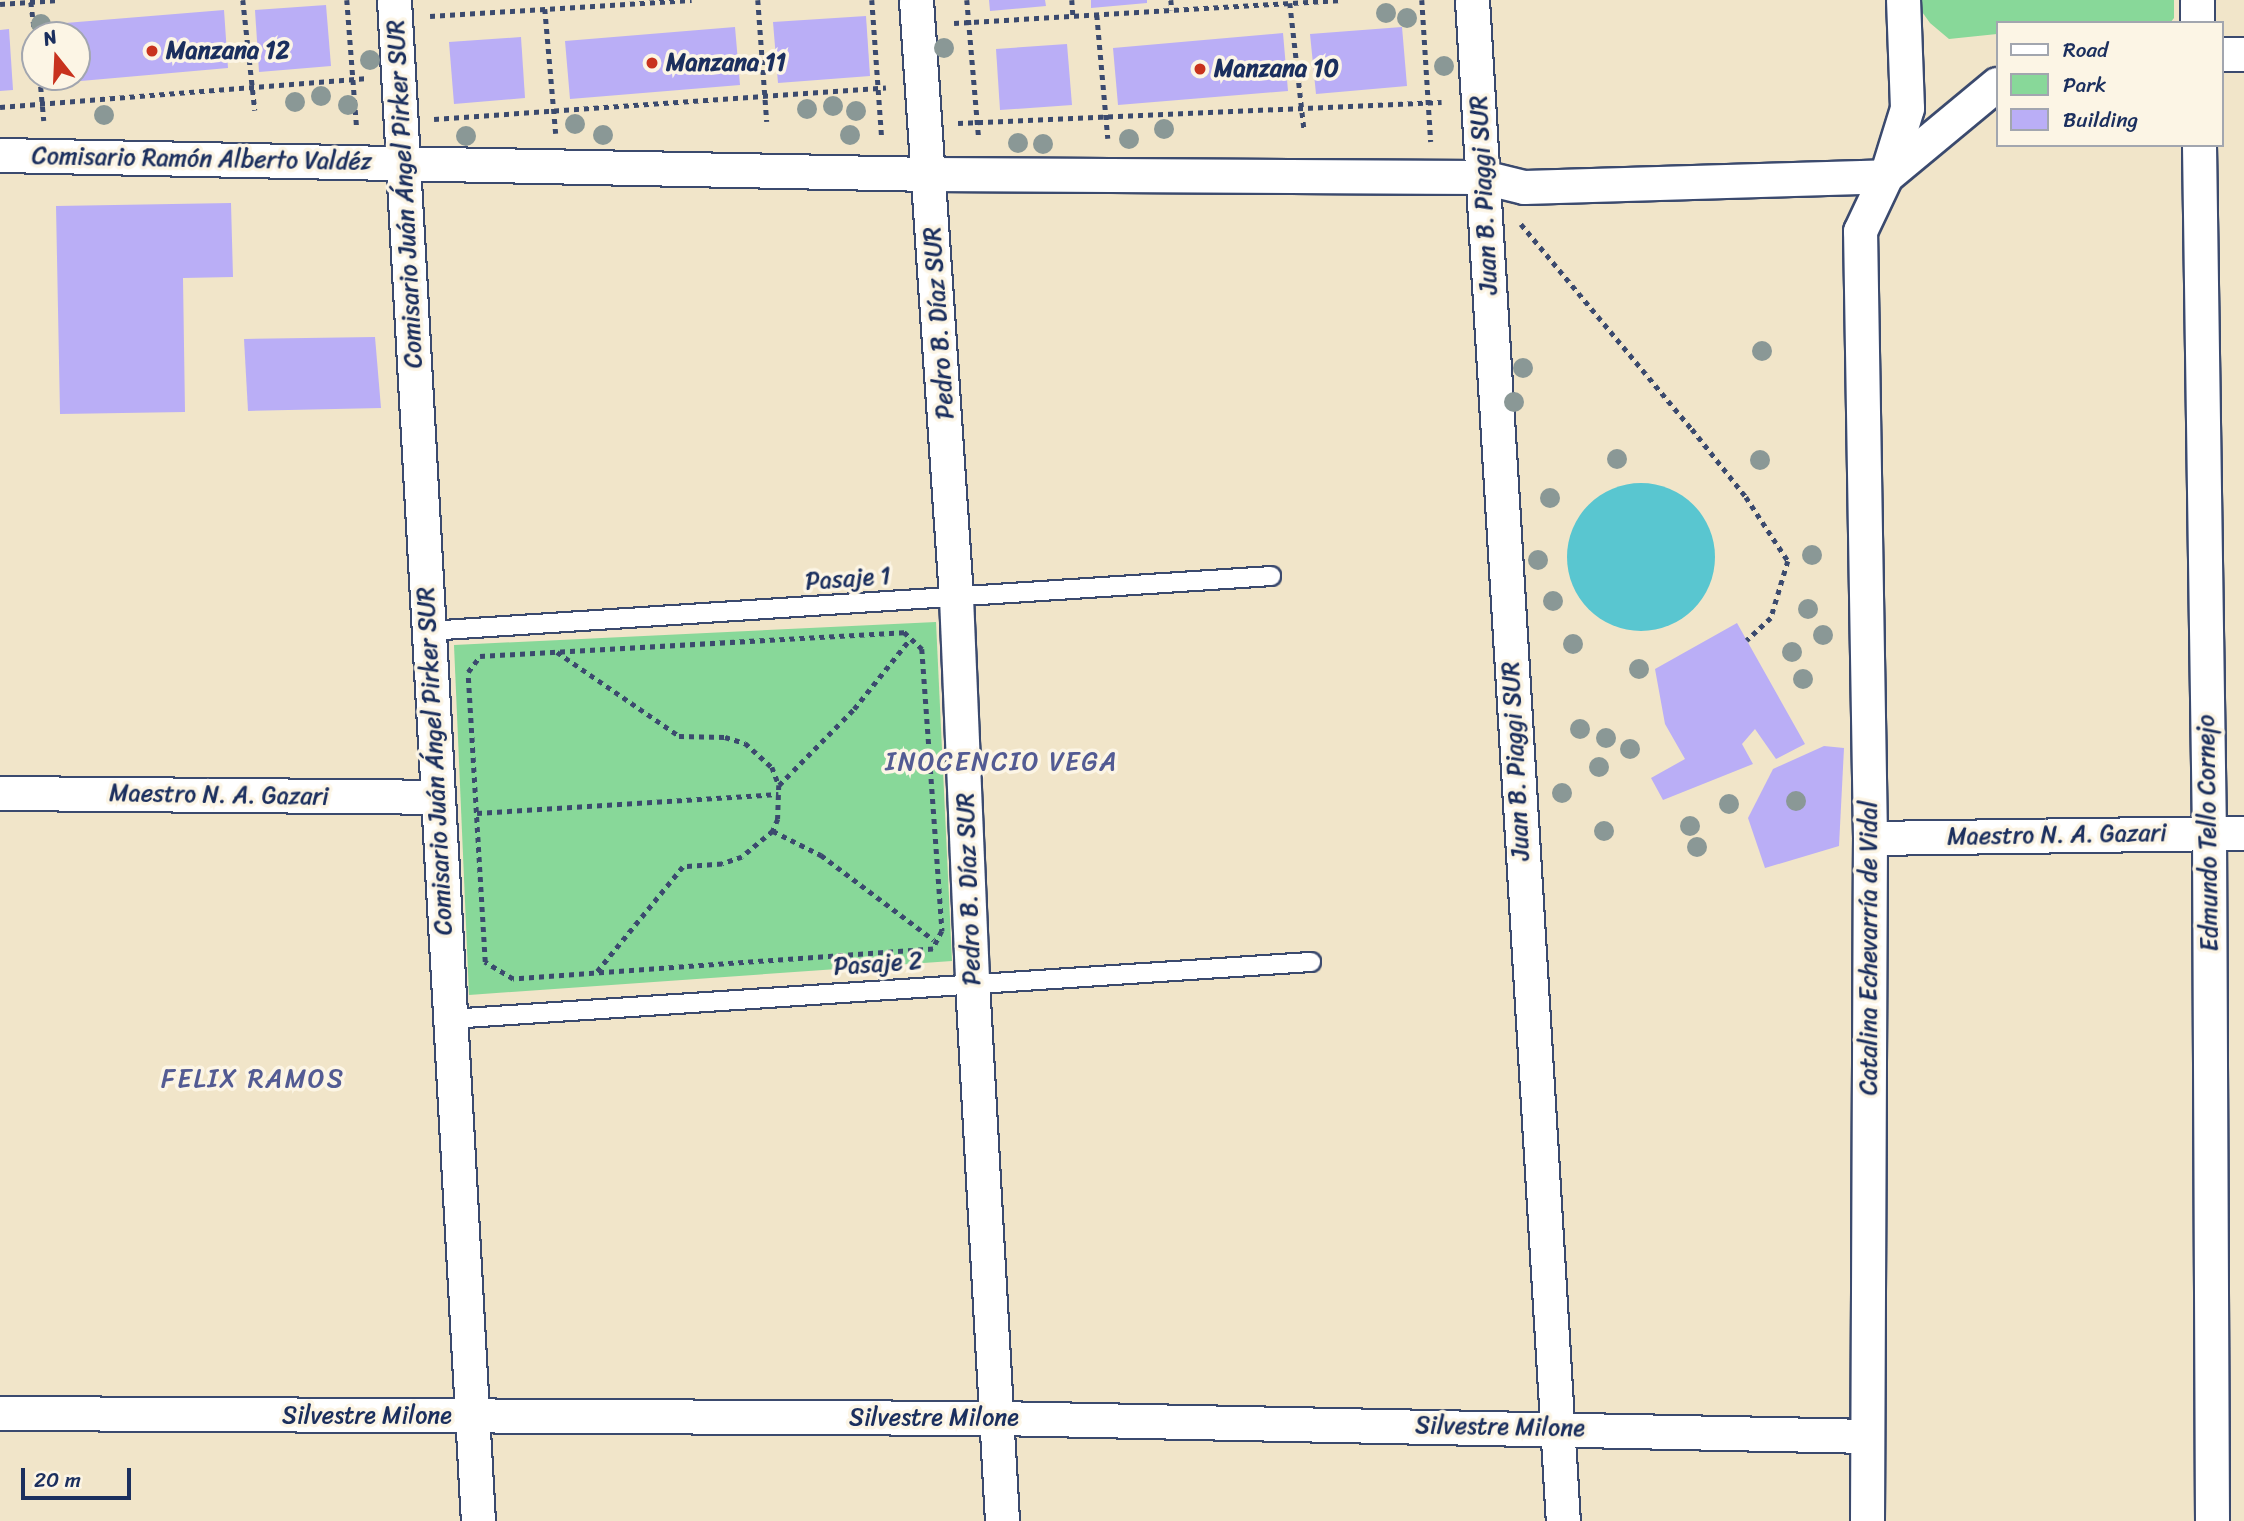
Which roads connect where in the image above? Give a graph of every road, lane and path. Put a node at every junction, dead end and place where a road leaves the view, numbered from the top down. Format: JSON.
{"nodes":[{"id":1,"x":59,"y":0,"type":"edge"},
{"id":2,"x":243,"y":0,"type":"edge"},
{"id":3,"x":347,"y":0,"type":"edge"},
{"id":4,"x":529,"y":0,"type":"edge"},
{"id":5,"x":692,"y":0,"type":"edge"},
{"id":6,"x":758,"y":0,"type":"edge"},
{"id":7,"x":872,"y":0,"type":"edge"},
{"id":8,"x":967,"y":0,"type":"edge"},
{"id":9,"x":1072,"y":0,"type":"edge"},
{"id":10,"x":1171,"y":0,"type":"edge"},
{"id":11,"x":1338,"y":0,"type":"edge"},
{"id":12,"x":1422,"y":0,"type":"edge"},
{"id":13,"x":1472,"y":0,"type":"edge"},
{"id":14,"x":1903,"y":0,"type":"edge"},
{"id":15,"x":2197,"y":0,"type":"edge"},
{"id":16,"x":12,"y":2,"type":"edge"},
{"id":17,"x":31,"y":2,"type":"junction"},
{"id":18,"x":629,"y":2,"type":"edge"},
{"id":19,"x":1290,"y":3,"type":"junction"},
{"id":20,"x":0,"y":4,"type":"edge"},
{"id":21,"x":394,"y":9,"type":"edge"},
{"id":22,"x":545,"y":9,"type":"junction"},
{"id":23,"x":530,"y":10,"type":"junction"},
{"id":24,"x":1172,"y":10,"type":"junction"},
{"id":25,"x":917,"y":13,"type":"edge"},
{"id":26,"x":1097,"y":15,"type":"junction"},
{"id":27,"x":1073,"y":16,"type":"junction"},
{"id":28,"x":33,"y":21,"type":"edge"},
{"id":29,"x":2197,"y":21,"type":"edge"},
{"id":30,"x":969,"y":22,"type":"junction"},
{"id":31,"x":2223,"y":54,"type":"edge"},
{"id":32,"x":2244,"y":54,"type":"edge"},
{"id":33,"x":398,"y":76,"type":"junction"},
{"id":34,"x":353,"y":79,"type":"junction"},
{"id":35,"x":922,"y":84,"type":"junction"},
{"id":36,"x":1996,"y":85,"type":"edge"},
{"id":37,"x":253,"y":87,"type":"junction"},
{"id":38,"x":42,"y":91,"type":"edge"},
{"id":39,"x":765,"y":97,"type":"junction"},
{"id":40,"x":1478,"y":101,"type":"junction"},
{"id":41,"x":43,"y":103,"type":"junction"},
{"id":42,"x":1428,"y":103,"type":"junction"},
{"id":43,"x":0,"y":107,"type":"edge"},
{"id":44,"x":1302,"y":108,"type":"junction"},
{"id":45,"x":554,"y":109,"type":"junction"},
{"id":46,"x":255,"y":110,"type":"dead end"},
{"id":47,"x":1106,"y":117,"type":"junction"},
{"id":48,"x":401,"y":122,"type":"junction"},
{"id":49,"x":767,"y":122,"type":"dead end"},
{"id":50,"x":977,"y":122,"type":"junction"},
{"id":51,"x":925,"y":125,"type":"junction"},
{"id":52,"x":1304,"y":128,"type":"dead end"},
{"id":53,"x":2199,"y":147,"type":"edge"},
{"id":54,"x":0,"y":155,"type":"edge"},
{"id":55,"x":47,"y":156,"type":"junction"},
{"id":56,"x":359,"y":162,"type":"junction"},
{"id":57,"x":404,"y":163,"type":"junction"},
{"id":58,"x":560,"y":166,"type":"junction"},
{"id":59,"x":885,"y":173,"type":"junction"},
{"id":60,"x":930,"y":174,"type":"junction"},
{"id":61,"x":983,"y":174,"type":"junction"},
{"id":62,"x":1112,"y":175,"type":"junction"},
{"id":63,"x":1886,"y":176,"type":"junction"},
{"id":64,"x":1433,"y":177,"type":"junction"},
{"id":65,"x":1483,"y":177,"type":"junction"},
{"id":66,"x":1518,"y":219,"type":"dead end"},
{"id":67,"x":1271,"y":576,"type":"dead end"},
{"id":68,"x":957,"y":597,"type":"junction"},
{"id":69,"x":428,"y":631,"type":"junction"},
{"id":70,"x":910,"y":639,"type":"junction"},
{"id":71,"x":1746,"y":640,"type":"dead end"},
{"id":72,"x":556,"y":652,"type":"junction"},
{"id":73,"x":779,"y":785,"type":"junction"},
{"id":74,"x":0,"y":793,"type":"edge"},
{"id":75,"x":778,"y":794,"type":"junction"},
{"id":76,"x":438,"y":797,"type":"junction"},
{"id":77,"x":477,"y":813,"type":"junction"},
{"id":78,"x":773,"y":831,"type":"junction"},
{"id":79,"x":2209,"y":833,"type":"junction"},
{"id":80,"x":2244,"y":833,"type":"edge"},
{"id":81,"x":1870,"y":838,"type":"junction"},
{"id":82,"x":936,"y":941,"type":"junction"},
{"id":83,"x":1311,"y":961,"type":"dead end"},
{"id":84,"x":596,"y":973,"type":"junction"},
{"id":85,"x":972,"y":982,"type":"junction"},
{"id":86,"x":450,"y":1018,"type":"junction"},
{"id":87,"x":0,"y":1413,"type":"edge"},
{"id":88,"x":472,"y":1417,"type":"junction"},
{"id":89,"x":996,"y":1418,"type":"junction"},
{"id":90,"x":1556,"y":1428,"type":"junction"},
{"id":91,"x":1867,"y":1436,"type":"junction"},
{"id":92,"x":478,"y":1521,"type":"edge"},
{"id":93,"x":1002,"y":1521,"type":"edge"},
{"id":94,"x":1563,"y":1521,"type":"edge"},
{"id":95,"x":1867,"y":1521,"type":"edge"},
{"id":96,"x":2212,"y":1521,"type":"edge"}],
"edges":[{"from":1,"to":17,"type":"path"},
{"from":2,"to":37,"type":"path"},
{"from":3,"to":34,"type":"path"},
{"from":4,"to":23,"type":"path"},
{"from":5,"to":18,"type":"path"},
{"from":6,"to":39,"type":"path"},
{"from":7,"to":59,"type":"path"},
{"from":8,"to":30,"type":"path"},
{"from":9,"to":27,"type":"path"},
{"from":10,"to":24,"type":"path"},
{"from":11,"to":19,"type":"path"},
{"from":12,"to":42,"type":"path"},
{"from":13,"to":40,"type":"street","name":"Juan B. Piaggi SUR"},
{"from":14,"to":63,"type":"street"},
{"from":15,"to":29,"type":"street"},
{"from":16,"to":17,"type":"path"},
{"from":16,"to":20,"type":"path"},
{"from":17,"to":28,"type":"path"},
{"from":18,"to":22,"type":"path"},
{"from":19,"to":24,"type":"path"},
{"from":19,"to":44,"type":"path"},
{"from":21,"to":23,"type":"path"},
{"from":21,"to":33,"type":"street","name":"Comisario Juán Ángel Pirker SUR"},
{"from":22,"to":23,"type":"path"},
{"from":22,"to":45,"type":"path"},
{"from":24,"to":26,"type":"path"},
{"from":25,"to":30,"type":"path"},
{"from":25,"to":35,"type":"street"},
{"from":26,"to":27,"type":"path"},
{"from":26,"to":47,"type":"path"},
{"from":27,"to":30,"type":"path"},
{"from":30,"to":50,"type":"path"},
{"from":31,"to":32,"type":"street"},
{"from":33,"to":34,"type":"path"},
{"from":33,"to":48,"type":"street","name":"Comisario Juán Ángel Pirker SUR"},
{"from":34,"to":37,"type":"path"},
{"from":34,"to":56,"type":"path"},
{"from":35,"to":39,"type":"path"},
{"from":35,"to":51,"type":"street"},
{"from":36,"to":63,"type":"street"},
{"from":37,"to":41,"type":"path"},
{"from":37,"to":46,"type":"path"},
{"from":38,"to":41,"type":"path"},
{"from":39,"to":45,"type":"path"},
{"from":39,"to":49,"type":"path"},
{"from":40,"to":42,"type":"path"},
{"from":40,"to":65,"type":"street","name":"Juan B. Piaggi SUR"},
{"from":41,"to":43,"type":"path"},
{"from":41,"to":55,"type":"path"},
{"from":42,"to":44,"type":"path"},
{"from":42,"to":64,"type":"path"},
{"from":44,"to":47,"type":"path"},
{"from":44,"to":52,"type":"path"},
{"from":45,"to":48,"type":"path"},
{"from":45,"to":58,"type":"path"},
{"from":47,"to":50,"type":"path"},
{"from":47,"to":62,"type":"path"},
{"from":48,"to":57,"type":"street","name":"Comisario Juán Ángel Pirker SUR"},
{"from":50,"to":51,"type":"path"},
{"from":50,"to":61,"type":"path"},
{"from":51,"to":60,"type":"street"},
{"from":53,"to":79,"type":"street","name":"Edmundo Tello Cornejo"},
{"from":54,"to":55,"type":"street","name":"Comisario Ramón Alberto Valdéz"},
{"from":55,"to":56,"type":"street","name":"Comisario Ramón Alberto Valdéz"},
{"from":56,"to":57,"type":"street","name":"Comisario Ramón Alberto Valdéz"},
{"from":57,"to":58,"type":"street","name":"Comisario Ramón Alberto Valdéz"},
{"from":57,"to":69,"type":"street","name":"Comisario Juán Ángel Pirker SUR"},
{"from":58,"to":59,"type":"street","name":"Comisario Ramón Alberto Valdéz"},
{"from":59,"to":60,"type":"street","name":"Comisario Ramón Alberto Valdéz"},
{"from":60,"to":61,"type":"street","name":"Comisario Ramón Alberto Valdéz"},
{"from":60,"to":68,"type":"street","name":"Pedro B. Díaz SUR"},
{"from":61,"to":62,"type":"street","name":"Comisario Ramón Alberto Valdéz"},
{"from":62,"to":64,"type":"street","name":"Comisario Ramón Alberto Valdéz"},
{"from":63,"to":65,"type":"street","name":"Comisario Ramón Alberto Valdéz"},
{"from":63,"to":81,"type":"street","name":"Catalina Echevarría de Vidal"},
{"from":64,"to":65,"type":"street","name":"Comisario Ramón Alberto Valdéz"},
{"from":65,"to":90,"type":"street","name":"Juan B. Piaggi SUR"},
{"from":66,"to":71,"type":"path"},
{"from":67,"to":68,"type":"lane","name":"Pasaje 1"},
{"from":68,"to":69,"type":"lane","name":"Pasaje 1"},
{"from":68,"to":85,"type":"street","name":"Pedro B. Díaz SUR"},
{"from":69,"to":76,"type":"street","name":"Comisario Juán Ángel Pirker SUR"},
{"from":70,"to":72,"type":"path"},
{"from":70,"to":73,"type":"path"},
{"from":70,"to":82,"type":"path"},
{"from":72,"to":73,"type":"path"},
{"from":72,"to":77,"type":"path"},
{"from":73,"to":75,"type":"path"},
{"from":74,"to":76,"type":"street","name":"Maestro N. A. Gazari"},
{"from":75,"to":77,"type":"path"},
{"from":75,"to":78,"type":"path"},
{"from":76,"to":86,"type":"street","name":"Comisario Juán Ángel Pirker SUR"},
{"from":77,"to":84,"type":"path"},
{"from":78,"to":82,"type":"path"},
{"from":78,"to":84,"type":"path"},
{"from":79,"to":80,"type":"street","name":"Maestro N. A. Gazari"},
{"from":79,"to":81,"type":"street","name":"Maestro N. A. Gazari"},
{"from":79,"to":96,"type":"street","name":"Edmundo Tello Cornejo"},
{"from":81,"to":91,"type":"street","name":"Catalina Echevarría de Vidal"},
{"from":82,"to":84,"type":"path"},
{"from":83,"to":85,"type":"lane","name":"Pasaje 2"},
{"from":85,"to":86,"type":"lane","name":"Pasaje 2"},
{"from":85,"to":89,"type":"street","name":"Pedro B. Díaz SUR"},
{"from":86,"to":88,"type":"street","name":"Comisario Juán Ángel Pirker SUR"},
{"from":87,"to":88,"type":"street","name":"Silvestre Milone"},
{"from":88,"to":89,"type":"street","name":"Silvestre Milone"},
{"from":88,"to":92,"type":"street","name":"Comisario Juán Ángel Pirker SUR"},
{"from":89,"to":90,"type":"street","name":"Silvestre Milone"},
{"from":89,"to":93,"type":"street","name":"Pedro B. Díaz SUR"},
{"from":90,"to":91,"type":"street","name":"Silvestre Milone"},
{"from":90,"to":94,"type":"street","name":"Juan B. Piaggi SUR"},
{"from":91,"to":95,"type":"street","name":"Catalina Echevarría de Vidal"}]}
